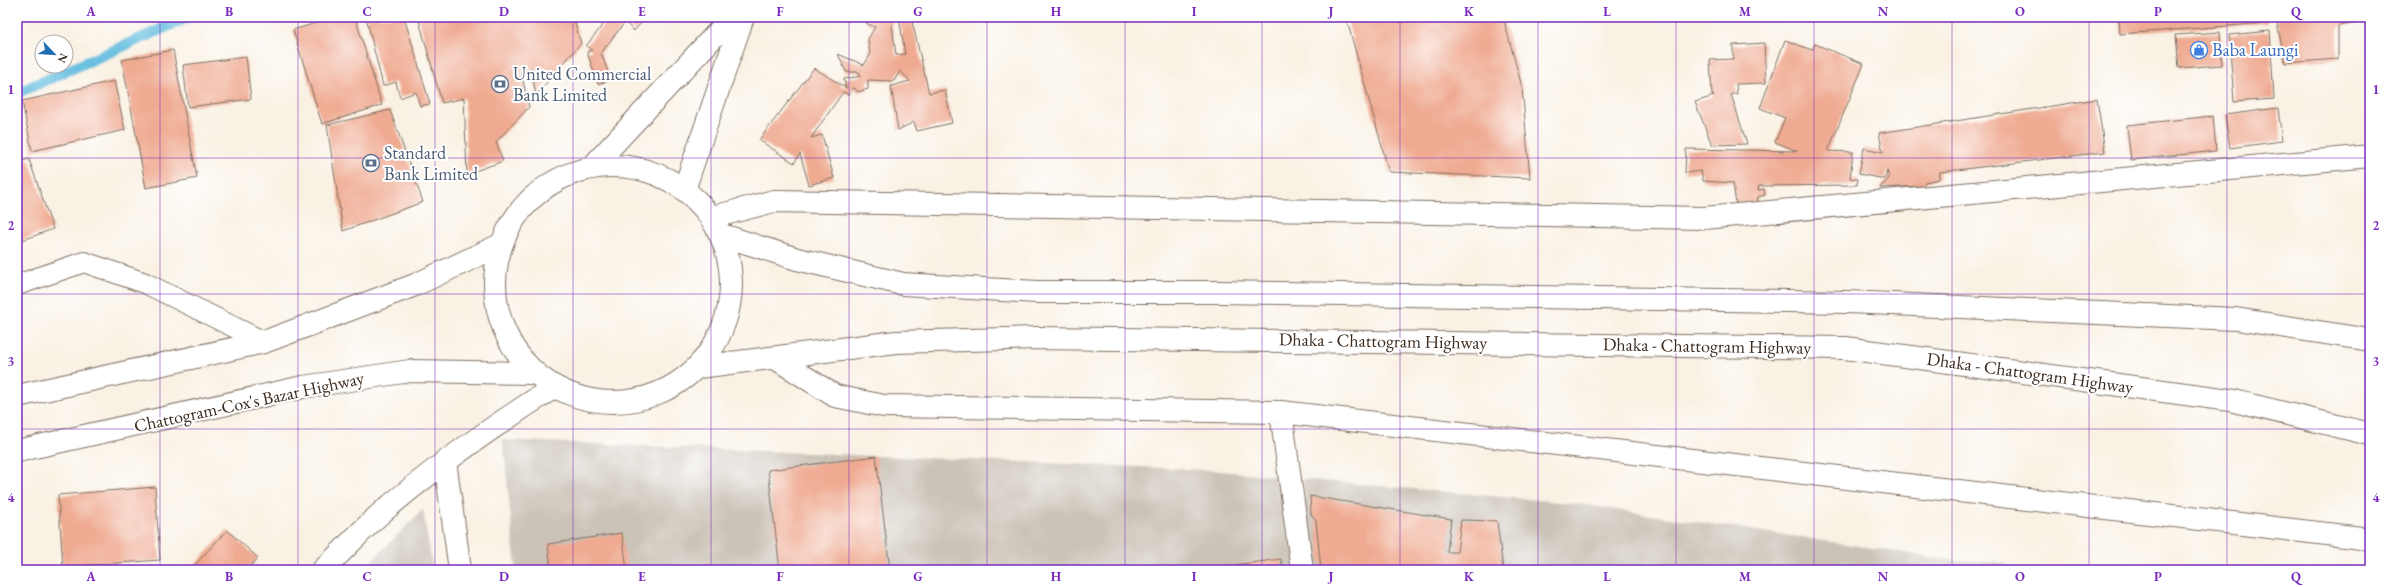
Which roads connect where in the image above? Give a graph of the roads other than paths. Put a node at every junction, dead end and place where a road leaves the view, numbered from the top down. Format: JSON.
{"nodes":[{"id":1,"x":732,"y":17,"type":"edge"},
{"id":2,"x":743,"y":17,"type":"edge"},
{"id":3,"x":2370,"y":156,"type":"edge"},
{"id":4,"x":593,"y":166,"type":"junction"},
{"id":5,"x":685,"y":187,"type":"junction"},
{"id":6,"x":718,"y":226,"type":"junction"},
{"id":7,"x":500,"y":246,"type":"junction"},
{"id":8,"x":17,"y":285,"type":"edge"},
{"id":9,"x":2370,"y":340,"type":"edge"},
{"id":10,"x":264,"y":342,"type":"junction"},
{"id":11,"x":775,"y":358,"type":"junction"},
{"id":12,"x":699,"y":367,"type":"junction"},
{"id":13,"x":532,"y":373,"type":"junction"},
{"id":14,"x":553,"y":388,"type":"junction"},
{"id":15,"x":17,"y":396,"type":"edge"},
{"id":16,"x":1281,"y":412,"type":"junction"},
{"id":17,"x":2370,"y":434,"type":"edge"},
{"id":18,"x":17,"y":451,"type":"edge"},
{"id":19,"x":445,"y":461,"type":"junction"},
{"id":20,"x":2370,"y":539,"type":"edge"},
{"id":21,"x":323,"y":570,"type":"edge"},
{"id":22,"x":460,"y":570,"type":"edge"},
{"id":23,"x":1302,"y":570,"type":"edge"}],
"edges":[{"from":1,"to":4,"type":"main road"},
{"from":2,"to":5,"type":"main road"},
{"from":3,"to":6,"type":"main road"},
{"from":4,"to":5,"type":"main road"},
{"from":4,"to":7,"type":"main road"},
{"from":5,"to":6,"type":"main road"},
{"from":6,"to":9,"type":"main road"},
{"from":6,"to":12,"type":"main road"},
{"from":7,"to":10,"type":"main road"},
{"from":7,"to":13,"type":"main road"},
{"from":8,"to":10,"type":"lane"},
{"from":10,"to":15,"type":"main road"},
{"from":11,"to":12,"type":"main road","name":"Dhaka - Chattogram Highway"},
{"from":11,"to":16,"type":"main road"},
{"from":11,"to":17,"type":"main road","name":"Dhaka - Chattogram Highway"},
{"from":12,"to":14,"type":"main road"},
{"from":13,"to":14,"type":"main road"},
{"from":13,"to":18,"type":"main road","name":"Chattogram-Cox's Bazar Highway"},
{"from":14,"to":19,"type":"main road"},
{"from":16,"to":20,"type":"main road"},
{"from":16,"to":23,"type":"main road"},
{"from":19,"to":21,"type":"main road"},
{"from":19,"to":22,"type":"main road"}]}
